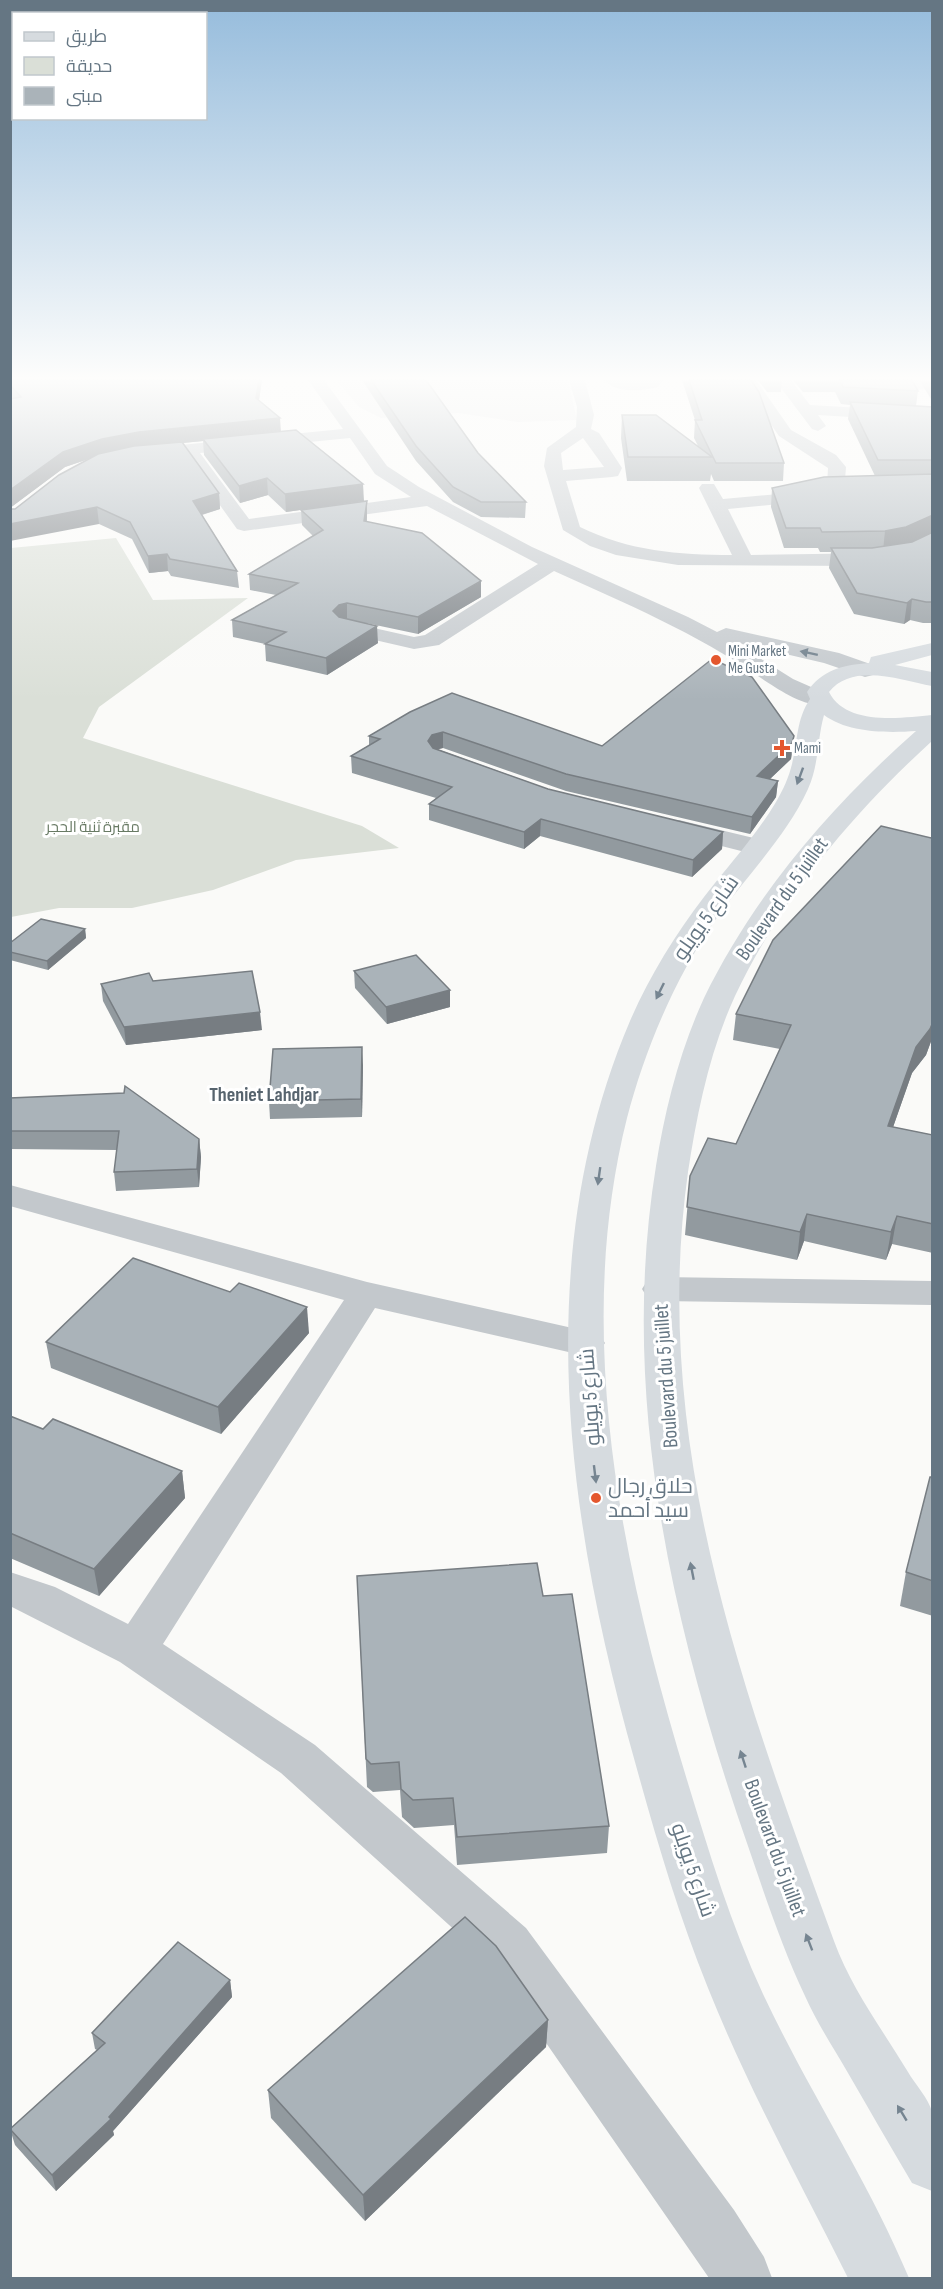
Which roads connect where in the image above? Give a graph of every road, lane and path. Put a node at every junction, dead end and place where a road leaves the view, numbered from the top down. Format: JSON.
{"nodes":[{"id":1,"x":216,"y":487,"type":"edge"},
{"id":2,"x":408,"y":487,"type":"edge"},
{"id":3,"x":560,"y":487,"type":"edge"},
{"id":4,"x":829,"y":487,"type":"edge"},
{"id":5,"x":708,"y":488,"type":"dead end"},
{"id":6,"x":430,"y":500,"type":"junction"},
{"id":7,"x":717,"y":505,"type":"junction"},
{"id":8,"x":933,"y":540,"type":"edge"},
{"id":9,"x":744,"y":560,"type":"junction"},
{"id":10,"x":553,"y":563,"type":"junction"},
{"id":11,"x":681,"y":621,"type":"junction"},
{"id":12,"x":347,"y":628,"type":"edge"},
{"id":13,"x":933,"y":649,"type":"edge"},
{"id":14,"x":866,"y":670,"type":"junction"},
{"id":15,"x":933,"y":679,"type":"edge"},
{"id":16,"x":819,"y":700,"type":"junction"},
{"id":17,"x":933,"y":722,"type":"edge"},
{"id":18,"x":933,"y":729,"type":"edge"},
{"id":19,"x":657,"y":823,"type":"edge"},
{"id":20,"x":757,"y":847,"type":"junction"},
{"id":21,"x":10,"y":1195,"type":"edge"},
{"id":22,"x":660,"y":1288,"type":"junction"},
{"id":23,"x":933,"y":1293,"type":"edge"},
{"id":24,"x":366,"y":1294,"type":"junction"},
{"id":25,"x":586,"y":1343,"type":"junction"},
{"id":26,"x":10,"y":1589,"type":"edge"},
{"id":27,"x":136,"y":1649,"type":"junction"},
{"id":28,"x":933,"y":2163,"type":"edge"},
{"id":29,"x":743,"y":2278,"type":"edge"},
{"id":30,"x":879,"y":2278,"type":"edge"}],
"edges":[{"from":1,"to":6,"type":"street"},
{"from":2,"to":6,"type":"street"},
{"from":3,"to":9,"type":"street"},
{"from":4,"to":7,"type":"street"},
{"from":5,"to":7,"type":"street"},
{"from":6,"to":10,"type":"street"},
{"from":7,"to":9,"type":"street"},
{"from":8,"to":9,"type":"street"},
{"from":10,"to":11,"type":"street"},
{"from":10,"to":12,"type":"street"},
{"from":14,"to":11,"type":"street","one_way":true},
{"from":11,"to":16,"type":"street"},
{"from":13,"to":14,"type":"main road"},
{"from":14,"to":15,"type":"main road"},
{"from":14,"to":16,"type":"main road","name":"شارع 5 يويلو"},
{"from":16,"to":17,"type":"main road"},
{"from":16,"to":20,"type":"main road","name":"شارع 5 يويلو","one_way":true},
{"from":18,"to":22,"type":"main road","name":"Boulevard du 5 juillet"},
{"from":19,"to":20,"type":"street"},
{"from":20,"to":25,"type":"main road","name":"شارع 5 يويلو","one_way":true},
{"from":21,"to":24,"type":"street"},
{"from":22,"to":23,"type":"street"},
{"from":28,"to":22,"type":"main road","name":"Boulevard du 5 juillet","one_way":true},
{"from":24,"to":25,"type":"street"},
{"from":24,"to":27,"type":"street"},
{"from":25,"to":30,"type":"main road","name":"شارع 5 يويلو","one_way":true},
{"from":26,"to":27,"type":"street"},
{"from":27,"to":29,"type":"street"}]}
